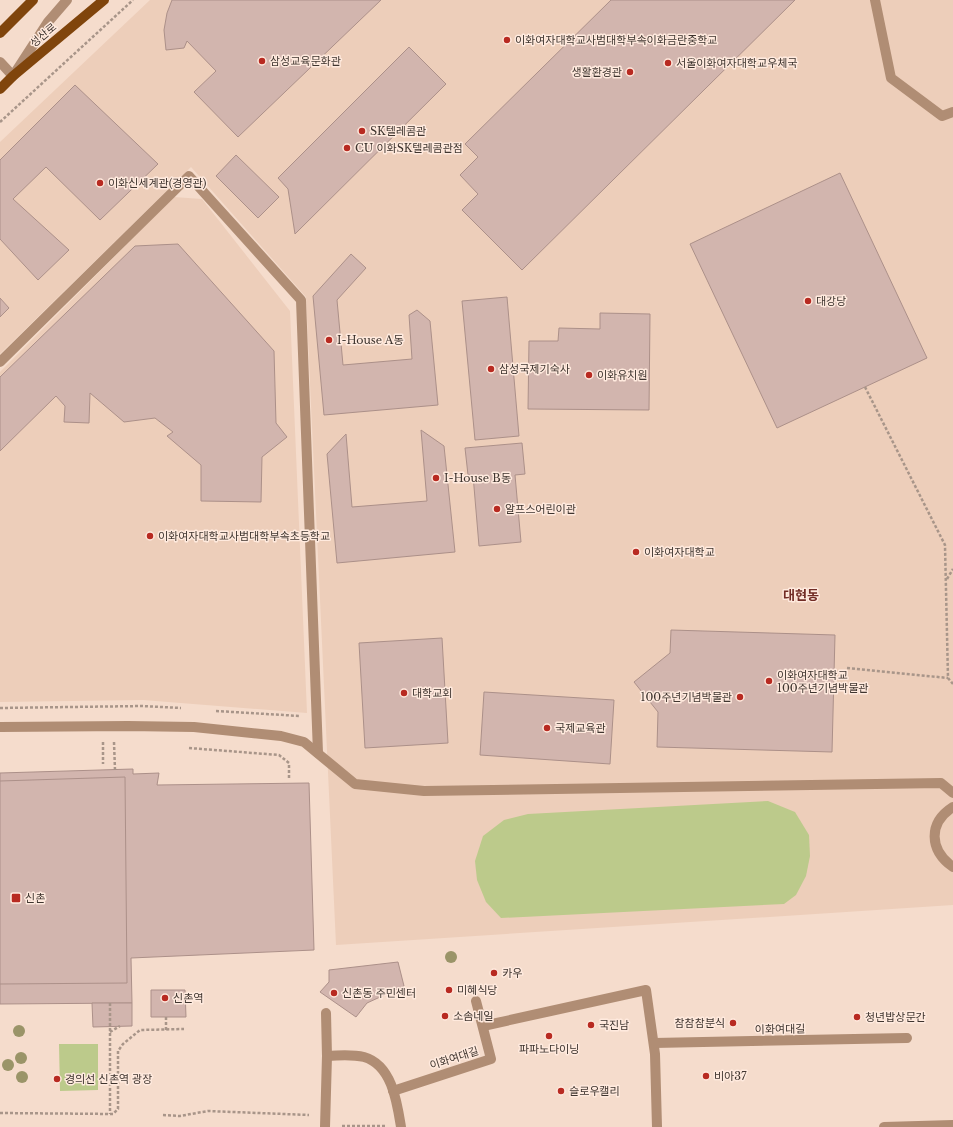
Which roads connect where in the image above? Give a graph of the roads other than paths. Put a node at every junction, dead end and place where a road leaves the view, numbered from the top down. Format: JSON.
{"nodes":[{"id":1,"x":33,"y":0,"type":"edge"},
{"id":2,"x":67,"y":0,"type":"edge"},
{"id":3,"x":104,"y":0,"type":"edge"},
{"id":4,"x":875,"y":0,"type":"edge"},
{"id":5,"x":0,"y":33,"type":"edge"},
{"id":6,"x":0,"y":62,"type":"edge"},
{"id":7,"x":12,"y":76,"type":"junction"},
{"id":8,"x":0,"y":89,"type":"edge"},
{"id":9,"x":953,"y":112,"type":"edge"},
{"id":10,"x":0,"y":362,"type":"edge"},
{"id":11,"x":0,"y":727,"type":"edge"},
{"id":12,"x":318,"y":753,"type":"junction"},
{"id":13,"x":953,"y":793,"type":"edge"},
{"id":14,"x":953,"y":807,"type":"edge"},
{"id":15,"x":953,"y":867,"type":"edge"},
{"id":16,"x":476,"y":1001,"type":"dead end"},
{"id":17,"x":326,"y":1013,"type":"dead end"},
{"id":18,"x":483,"y":1026,"type":"junction"},
{"id":19,"x":907,"y":1038,"type":"dead end"},
{"id":20,"x":654,"y":1043,"type":"junction"},
{"id":21,"x":327,"y":1056,"type":"junction"},
{"id":22,"x":393,"y":1091,"type":"junction"},
{"id":23,"x":953,"y":1125,"type":"edge"},
{"id":24,"x":325,"y":1127,"type":"edge"},
{"id":25,"x":401,"y":1127,"type":"edge"},
{"id":26,"x":656,"y":1127,"type":"edge"},
{"id":27,"x":884,"y":1127,"type":"edge"}],
"edges":[{"from":1,"to":5,"type":"main road"},
{"from":2,"to":7,"type":"street"},
{"from":3,"to":7,"type":"main road","name":"성산로"},
{"from":4,"to":9,"type":"street"},
{"from":6,"to":7,"type":"street"},
{"from":7,"to":8,"type":"main road","name":"성산로"},
{"from":10,"to":12,"type":"street"},
{"from":11,"to":12,"type":"street"},
{"from":12,"to":13,"type":"street"},
{"from":14,"to":15,"type":"street"},
{"from":16,"to":18,"type":"street","name":"이화여대길"},
{"from":17,"to":21,"type":"street"},
{"from":18,"to":20,"type":"street"},
{"from":18,"to":22,"type":"street","name":"이화여대길"},
{"from":19,"to":20,"type":"street","name":"이화여대길"},
{"from":20,"to":26,"type":"street"},
{"from":21,"to":22,"type":"street"},
{"from":21,"to":24,"type":"street"},
{"from":22,"to":25,"type":"street"},
{"from":23,"to":27,"type":"street"}]}
